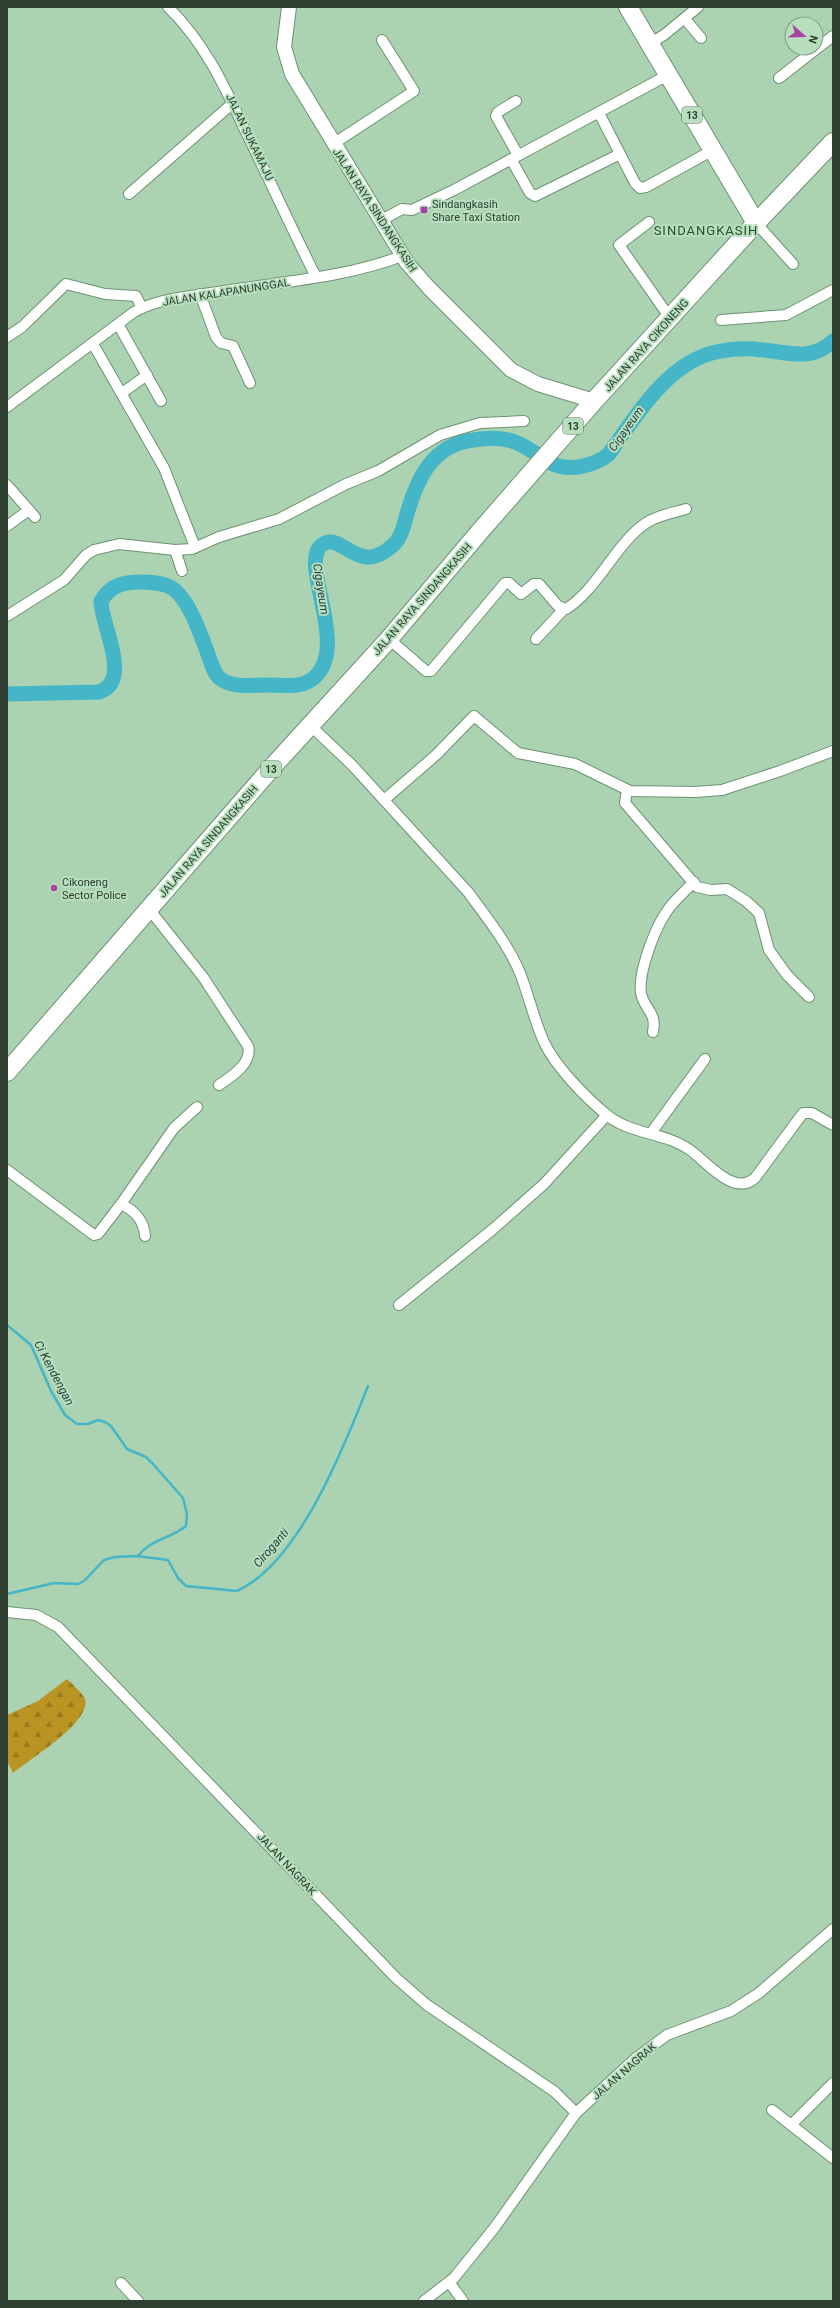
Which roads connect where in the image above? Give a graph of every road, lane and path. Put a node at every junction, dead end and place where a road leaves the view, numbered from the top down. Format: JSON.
{"nodes":[{"id":1,"x":168,"y":7,"type":"edge"},
{"id":2,"x":289,"y":7,"type":"edge"},
{"id":3,"x":628,"y":7,"type":"edge"},
{"id":4,"x":698,"y":7,"type":"edge"},
{"id":5,"x":685,"y":19,"type":"junction"},
{"id":6,"x":833,"y":36,"type":"edge"},
{"id":7,"x":701,"y":38,"type":"dead end"},
{"id":8,"x":382,"y":40,"type":"dead end"},
{"id":9,"x":649,"y":44,"type":"junction"},
{"id":10,"x":668,"y":75,"type":"junction"},
{"id":11,"x":779,"y":78,"type":"dead end"},
{"id":12,"x":516,"y":101,"type":"dead end"},
{"id":13,"x":233,"y":103,"type":"junction"},
{"id":14,"x":599,"y":113,"type":"junction"},
{"id":15,"x":833,"y":142,"type":"edge"},
{"id":16,"x":333,"y":144,"type":"junction"},
{"id":17,"x":713,"y":150,"type":"junction"},
{"id":18,"x":620,"y":154,"type":"junction"},
{"id":19,"x":515,"y":157,"type":"junction"},
{"id":20,"x":129,"y":194,"type":"dead end"},
{"id":21,"x":380,"y":221,"type":"junction"},
{"id":22,"x":649,"y":222,"type":"dead end"},
{"id":23,"x":756,"y":223,"type":"junction"},
{"id":24,"x":402,"y":256,"type":"junction"},
{"id":25,"x":793,"y":264,"type":"dead end"},
{"id":26,"x":316,"y":277,"type":"junction"},
{"id":27,"x":833,"y":290,"type":"edge"},
{"id":28,"x":200,"y":294,"type":"junction"},
{"id":29,"x":139,"y":301,"type":"junction"},
{"id":30,"x":670,"y":318,"type":"junction"},
{"id":31,"x":721,"y":320,"type":"dead end"},
{"id":32,"x":118,"y":324,"type":"junction"},
{"id":33,"x":7,"y":337,"type":"edge"},
{"id":34,"x":93,"y":344,"type":"junction"},
{"id":35,"x":147,"y":375,"type":"junction"},
{"id":36,"x":250,"y":383,"type":"dead end"},
{"id":37,"x":122,"y":393,"type":"junction"},
{"id":38,"x":161,"y":401,"type":"dead end"},
{"id":39,"x":594,"y":401,"type":"junction"},
{"id":40,"x":7,"y":407,"type":"edge"},
{"id":41,"x":524,"y":421,"type":"dead end"},
{"id":42,"x":536,"y":467,"type":"joint"},
{"id":43,"x":7,"y":485,"type":"edge"},
{"id":44,"x":686,"y":509,"type":"dead end"},
{"id":45,"x":7,"y":526,"type":"edge"},
{"id":46,"x":195,"y":547,"type":"junction"},
{"id":47,"x":175,"y":550,"type":"junction"},
{"id":48,"x":182,"y":571,"type":"dead end"},
{"id":49,"x":564,"y":609,"type":"junction"},
{"id":50,"x":7,"y":616,"type":"edge"},
{"id":51,"x":389,"y":639,"type":"junction"},
{"id":52,"x":536,"y":639,"type":"dead end"},
{"id":53,"x":311,"y":726,"type":"junction"},
{"id":54,"x":833,"y":751,"type":"edge"},
{"id":55,"x":628,"y":790,"type":"junction"},
{"id":56,"x":384,"y":800,"type":"junction"},
{"id":57,"x":694,"y":882,"type":"junction"},
{"id":58,"x":149,"y":909,"type":"junction"},
{"id":59,"x":809,"y":997,"type":"dead end"},
{"id":60,"x":653,"y":1032,"type":"dead end"},
{"id":61,"x":705,"y":1059,"type":"dead end"},
{"id":62,"x":7,"y":1072,"type":"edge"},
{"id":63,"x":219,"y":1085,"type":"dead end"},
{"id":64,"x":198,"y":1107,"type":"dead end"},
{"id":65,"x":607,"y":1115,"type":"junction"},
{"id":66,"x":833,"y":1125,"type":"edge"},
{"id":67,"x":651,"y":1133,"type":"junction"},
{"id":68,"x":7,"y":1170,"type":"edge"},
{"id":69,"x":121,"y":1204,"type":"junction"},
{"id":70,"x":145,"y":1236,"type":"dead end"},
{"id":71,"x":399,"y":1305,"type":"dead end"},
{"id":72,"x":7,"y":1612,"type":"edge"},
{"id":73,"x":833,"y":1929,"type":"edge"},
{"id":74,"x":833,"y":2083,"type":"edge"},
{"id":75,"x":772,"y":2110,"type":"dead end"},
{"id":76,"x":576,"y":2113,"type":"junction"},
{"id":77,"x":791,"y":2125,"type":"junction"},
{"id":78,"x":833,"y":2158,"type":"edge"},
{"id":79,"x":449,"y":2282,"type":"junction"},
{"id":80,"x":121,"y":2283,"type":"dead end"},
{"id":81,"x":138,"y":2301,"type":"edge"},
{"id":82,"x":424,"y":2301,"type":"edge"},
{"id":83,"x":463,"y":2301,"type":"edge"}],
"edges":[{"from":1,"to":13,"type":"street","name":"JALAN SUKAMAJU"},
{"from":2,"to":16,"type":"main road","name":"JALAN RAYA SINDANGKASIH"},
{"from":3,"to":9,"type":"highway","number":"13"},
{"from":4,"to":5,"type":"street"},
{"from":5,"to":7,"type":"street"},
{"from":5,"to":9,"type":"street"},
{"from":6,"to":11,"type":"street"},
{"from":8,"to":16,"type":"street"},
{"from":9,"to":10,"type":"highway","number":"13"},
{"from":10,"to":14,"type":"street"},
{"from":10,"to":17,"type":"highway","number":"13"},
{"from":12,"to":19,"type":"street"},
{"from":13,"to":20,"type":"street"},
{"from":13,"to":26,"type":"street","name":"JALAN SUKAMAJU"},
{"from":14,"to":18,"type":"street"},
{"from":14,"to":19,"type":"street"},
{"from":15,"to":23,"type":"highway","number":"13"},
{"from":16,"to":21,"type":"main road","name":"JALAN RAYA SINDANGKASIH"},
{"from":17,"to":18,"type":"street"},
{"from":17,"to":23,"type":"highway","number":"13"},
{"from":18,"to":19,"type":"street"},
{"from":19,"to":21,"type":"street"},
{"from":21,"to":24,"type":"main road","name":"JALAN RAYA SINDANGKASIH"},
{"from":22,"to":30,"type":"street"},
{"from":23,"to":25,"type":"street"},
{"from":23,"to":30,"type":"highway","name":"JALAN RAYA CIKONENG","number":"13"},
{"from":24,"to":26,"type":"street","name":"JALAN KALAPANUNGGAL"},
{"from":24,"to":39,"type":"main road","name":"JALAN RAYA SINDANGKASIH"},
{"from":26,"to":28,"type":"street","name":"JALAN KALAPANUNGGAL"},
{"from":27,"to":31,"type":"street"},
{"from":28,"to":29,"type":"street","name":"JALAN KALAPANUNGGAL"},
{"from":28,"to":36,"type":"street"},
{"from":29,"to":32,"type":"street","name":"JALAN KALAPANUNGGAL"},
{"from":29,"to":33,"type":"street"},
{"from":30,"to":39,"type":"highway","name":"JALAN RAYA CIKONENG","number":"13"},
{"from":32,"to":34,"type":"street","name":"JALAN KALAPANUNGGAL"},
{"from":32,"to":35,"type":"street"},
{"from":34,"to":37,"type":"street"},
{"from":34,"to":40,"type":"street","name":"JALAN KALAPANUNGGAL"},
{"from":35,"to":37,"type":"street"},
{"from":35,"to":38,"type":"street"},
{"from":37,"to":46,"type":"street"},
{"from":39,"to":42,"type":"highway","name":"JALAN RAYA CIKONENG","number":"13"},
{"from":41,"to":46,"type":"street"},
{"from":42,"to":51,"type":"highway","name":"JALAN RAYA SINDANGKASIH","number":"13"},
{"from":43,"to":45,"type":"street"},
{"from":44,"to":49,"type":"street"},
{"from":46,"to":47,"type":"street"},
{"from":47,"to":48,"type":"street"},
{"from":47,"to":50,"type":"street"},
{"from":49,"to":51,"type":"street"},
{"from":49,"to":52,"type":"street"},
{"from":51,"to":53,"type":"highway","name":"JALAN RAYA SINDANGKASIH","number":"13"},
{"from":53,"to":56,"type":"street"},
{"from":53,"to":58,"type":"highway","name":"JALAN RAYA SINDANGKASIH","number":"13"},
{"from":54,"to":55,"type":"street"},
{"from":55,"to":56,"type":"street"},
{"from":55,"to":57,"type":"street"},
{"from":56,"to":65,"type":"street"},
{"from":57,"to":59,"type":"street"},
{"from":57,"to":60,"type":"street"},
{"from":58,"to":62,"type":"highway","name":"JALAN RAYA SINDANGKASIH","number":"13"},
{"from":58,"to":63,"type":"street"},
{"from":61,"to":67,"type":"street"},
{"from":64,"to":69,"type":"street"},
{"from":65,"to":67,"type":"street"},
{"from":65,"to":71,"type":"street"},
{"from":66,"to":67,"type":"street"},
{"from":68,"to":69,"type":"street"},
{"from":69,"to":70,"type":"street"},
{"from":72,"to":76,"type":"street","name":"JALAN NAGRAK"},
{"from":73,"to":76,"type":"street","name":"JALAN NAGRAK"},
{"from":74,"to":77,"type":"street"},
{"from":75,"to":77,"type":"street"},
{"from":76,"to":79,"type":"street","name":"JALAN NAGRAK"},
{"from":77,"to":78,"type":"street"},
{"from":79,"to":82,"type":"street","name":"JALAN NAGRAK"},
{"from":79,"to":83,"type":"street"},
{"from":80,"to":81,"type":"street"}]}
